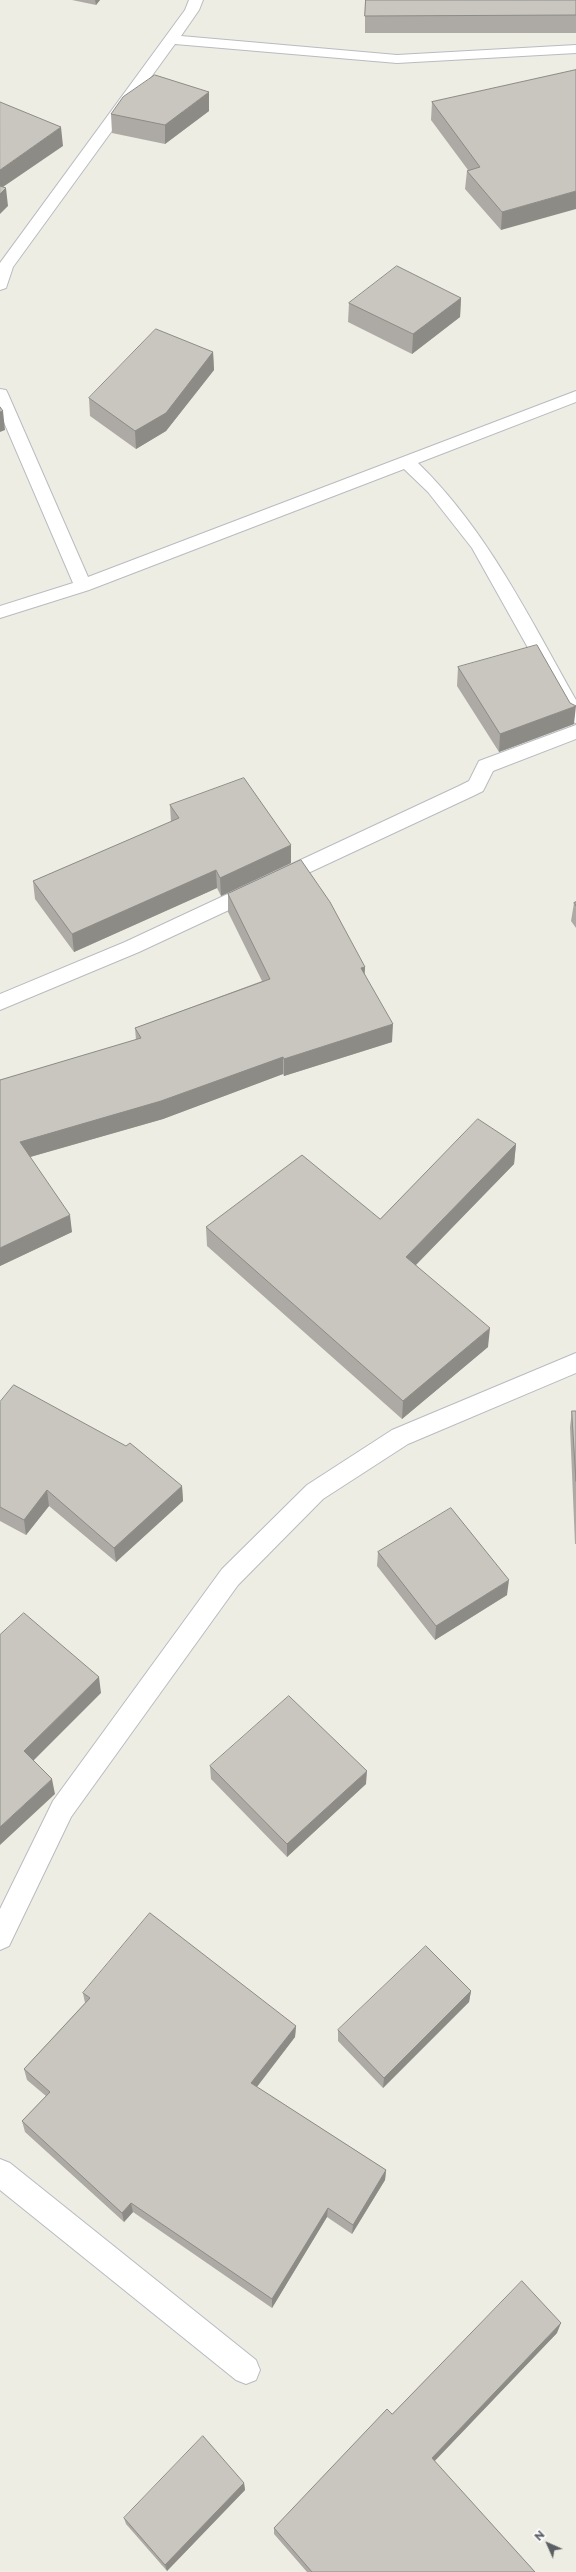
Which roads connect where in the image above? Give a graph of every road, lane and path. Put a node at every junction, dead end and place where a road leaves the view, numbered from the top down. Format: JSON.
{"nodes":[{"id":1,"x":196,"y":0,"type":"edge"},
{"id":2,"x":170,"y":39,"type":"junction"},
{"id":3,"x":576,"y":49,"type":"edge"},
{"id":4,"x":0,"y":284,"type":"edge"},
{"id":5,"x":0,"y":394,"type":"edge"},
{"id":6,"x":576,"y":396,"type":"edge"},
{"id":7,"x":406,"y":461,"type":"junction"},
{"id":8,"x":83,"y":586,"type":"junction"},
{"id":9,"x":0,"y":612,"type":"edge"},
{"id":10,"x":576,"y":716,"type":"edge"},
{"id":11,"x":576,"y":732,"type":"edge"},
{"id":12,"x":0,"y":1002,"type":"edge"},
{"id":13,"x":576,"y":1363,"type":"edge"},
{"id":14,"x":0,"y":1937,"type":"edge"},
{"id":15,"x":0,"y":2173,"type":"edge"},
{"id":16,"x":246,"y":2370,"type":"dead end"}],
"edges":[{"from":1,"to":2,"type":"street"},
{"from":2,"to":3,"type":"street"},
{"from":2,"to":4,"type":"street"},
{"from":5,"to":8,"type":"street"},
{"from":6,"to":7,"type":"street"},
{"from":7,"to":8,"type":"street"},
{"from":7,"to":10,"type":"street"},
{"from":8,"to":9,"type":"street"},
{"from":11,"to":12,"type":"street"},
{"from":13,"to":14,"type":"street"},
{"from":15,"to":16,"type":"street"}]}
